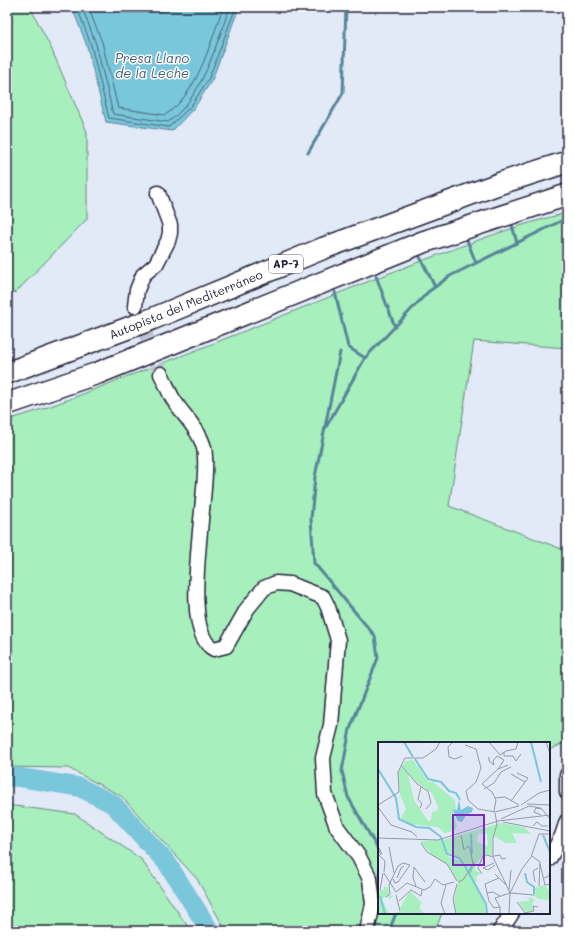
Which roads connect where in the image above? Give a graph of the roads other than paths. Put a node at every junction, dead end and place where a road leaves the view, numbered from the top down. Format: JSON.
{"nodes":[{"id":1,"x":567,"y":162,"type":"edge"},
{"id":2,"x":158,"y":193,"type":"dead end"},
{"id":3,"x":567,"y":195,"type":"edge"},
{"id":4,"x":135,"y":306,"type":"tunnel mouth"},
{"id":5,"x":7,"y":373,"type":"edge"},
{"id":6,"x":161,"y":374,"type":"tunnel mouth"},
{"id":7,"x":7,"y":404,"type":"edge"},
{"id":8,"x":567,"y":775,"type":"edge"},
{"id":9,"x":567,"y":792,"type":"edge"},
{"id":10,"x":567,"y":821,"type":"edge"},
{"id":11,"x":550,"y":857,"type":"edge"},
{"id":12,"x":511,"y":914,"type":"edge"},
{"id":13,"x":367,"y":931,"type":"edge"},
{"id":14,"x":500,"y":931,"type":"edge"}],
"edges":[{"from":1,"to":5,"type":"highway","name":"Autopista del Mediterráneo","number":"AP-7"},
{"from":2,"to":4,"type":"street"},
{"from":3,"to":7,"type":"highway","number":"AP-7"},
{"from":6,"to":13,"type":"street"},
{"from":8,"to":9,"type":"street"},
{"from":10,"to":11,"type":"street"},
{"from":12,"to":14,"type":"street"}]}
